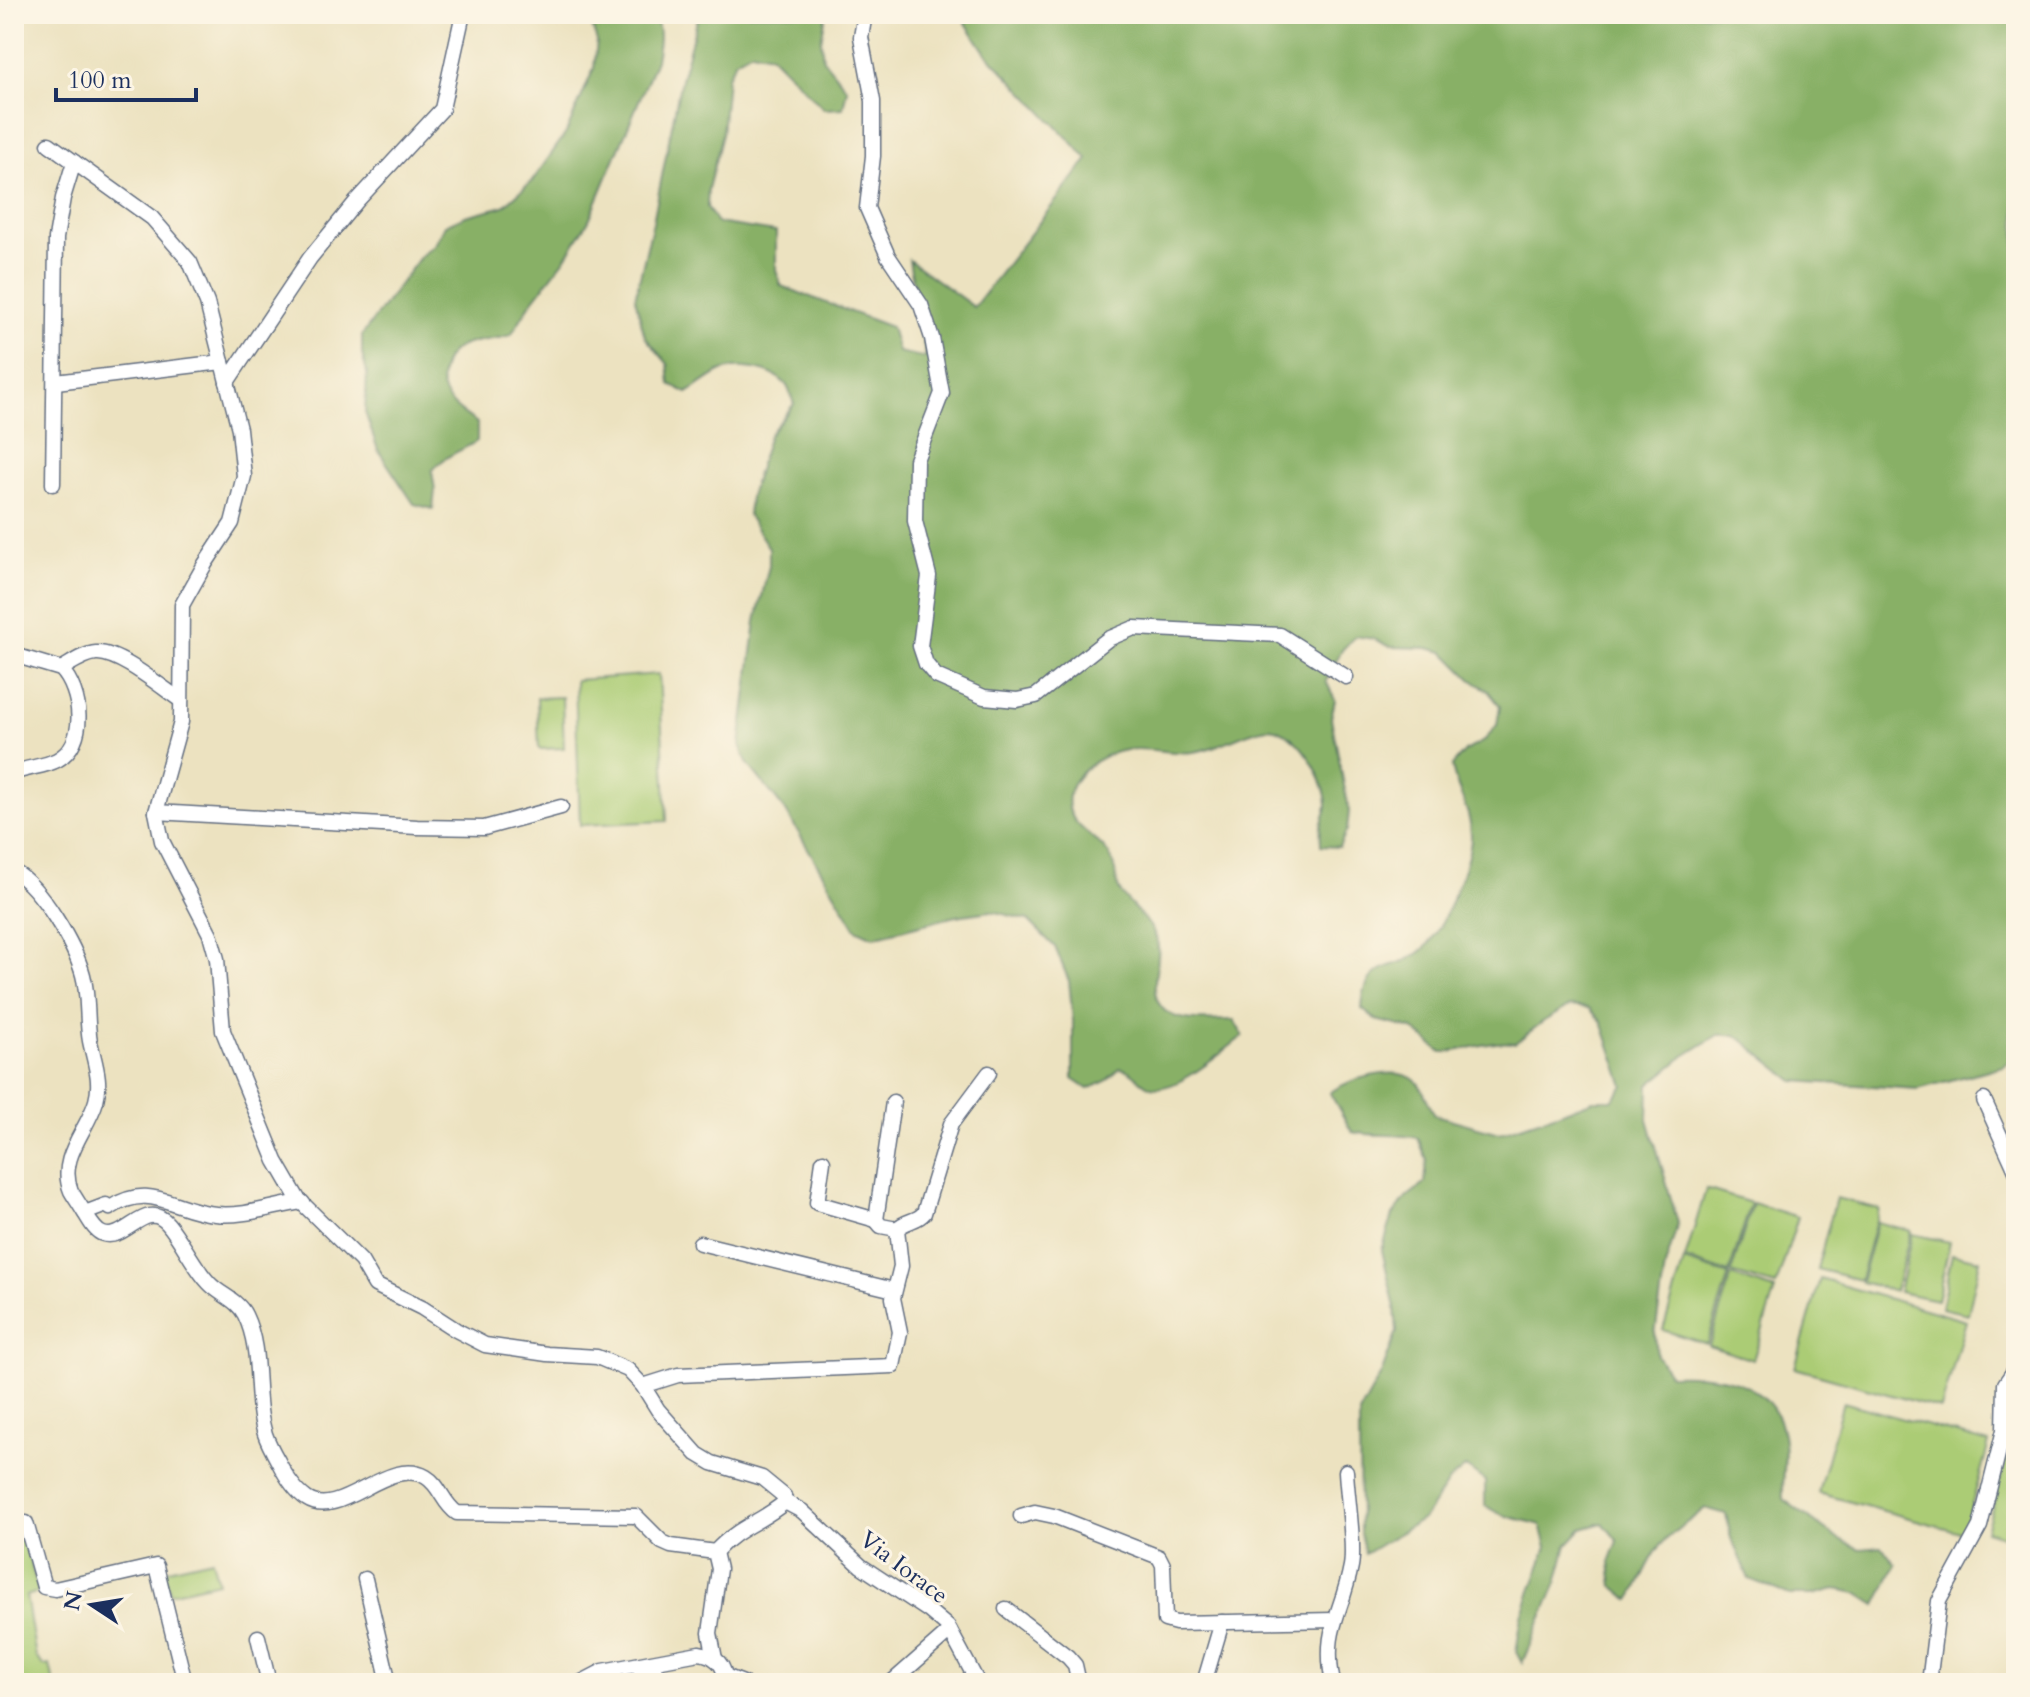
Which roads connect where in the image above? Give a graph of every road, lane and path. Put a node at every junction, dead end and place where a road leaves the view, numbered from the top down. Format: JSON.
{"nodes":[{"id":1,"x":865,"y":14,"type":"edge"},
{"id":2,"x":462,"y":18,"type":"dead end"},
{"id":3,"x":49,"y":144,"type":"dead end"},
{"id":4,"x":74,"y":162,"type":"junction"},
{"id":5,"x":222,"y":362,"type":"junction"},
{"id":6,"x":56,"y":382,"type":"junction"},
{"id":7,"x":227,"y":382,"type":"junction"},
{"id":8,"x":53,"y":484,"type":"dead end"},
{"id":9,"x":14,"y":655,"type":"edge"},
{"id":10,"x":61,"y":669,"type":"junction"},
{"id":11,"x":1346,"y":677,"type":"dead end"},
{"id":12,"x":179,"y":699,"type":"junction"},
{"id":13,"x":14,"y":773,"type":"edge"},
{"id":14,"x":561,"y":807,"type":"dead end"},
{"id":15,"x":156,"y":812,"type":"junction"},
{"id":16,"x":14,"y":872,"type":"edge"},
{"id":17,"x":989,"y":1073,"type":"dead end"},
{"id":18,"x":1984,"y":1100,"type":"dead end"},
{"id":19,"x":893,"y":1102,"type":"dead end"},
{"id":20,"x":823,"y":1161,"type":"dead end"},
{"id":21,"x":2016,"y":1171,"type":"edge"},
{"id":22,"x":302,"y":1202,"type":"junction"},
{"id":23,"x":85,"y":1213,"type":"junction"},
{"id":24,"x":876,"y":1220,"type":"junction"},
{"id":25,"x":897,"y":1229,"type":"junction"},
{"id":26,"x":700,"y":1243,"type":"dead end"},
{"id":27,"x":894,"y":1290,"type":"junction"},
{"id":28,"x":2016,"y":1368,"type":"edge"},
{"id":29,"x":643,"y":1386,"type":"junction"},
{"id":30,"x":1346,"y":1471,"type":"dead end"},
{"id":31,"x":785,"y":1502,"type":"junction"},
{"id":32,"x":1021,"y":1516,"type":"dead end"},
{"id":33,"x":26,"y":1523,"type":"dead end"},
{"id":34,"x":715,"y":1552,"type":"junction"},
{"id":35,"x":365,"y":1579,"type":"dead end"},
{"id":36,"x":1006,"y":1609,"type":"dead end"},
{"id":37,"x":1334,"y":1620,"type":"junction"},
{"id":38,"x":1222,"y":1622,"type":"junction"},
{"id":39,"x":950,"y":1631,"type":"junction"},
{"id":40,"x":710,"y":1633,"type":"junction"},
{"id":41,"x":258,"y":1637,"type":"dead end"},
{"id":42,"x":690,"y":1656,"type":"junction"},
{"id":43,"x":715,"y":1659,"type":"junction"},
{"id":44,"x":628,"y":1667,"type":"junction"},
{"id":45,"x":191,"y":1668,"type":"dead end"},
{"id":46,"x":725,"y":1680,"type":"edge"},
{"id":47,"x":185,"y":1683,"type":"edge"},
{"id":48,"x":195,"y":1683,"type":"edge"},
{"id":49,"x":269,"y":1683,"type":"edge"},
{"id":50,"x":389,"y":1683,"type":"edge"},
{"id":51,"x":580,"y":1683,"type":"edge"},
{"id":52,"x":656,"y":1683,"type":"edge"},
{"id":53,"x":673,"y":1683,"type":"edge"},
{"id":54,"x":743,"y":1683,"type":"edge"},
{"id":55,"x":891,"y":1683,"type":"edge"},
{"id":56,"x":978,"y":1683,"type":"edge"},
{"id":57,"x":1079,"y":1683,"type":"edge"},
{"id":58,"x":1204,"y":1683,"type":"edge"},
{"id":59,"x":1333,"y":1683,"type":"edge"},
{"id":60,"x":1929,"y":1683,"type":"edge"}],
"edges":[{"from":1,"to":11,"type":"street"},
{"from":2,"to":7,"type":"street"},
{"from":3,"to":4,"type":"street"},
{"from":4,"to":5,"type":"street"},
{"from":4,"to":6,"type":"street"},
{"from":5,"to":6,"type":"street"},
{"from":5,"to":7,"type":"street"},
{"from":6,"to":8,"type":"street"},
{"from":7,"to":12,"type":"street"},
{"from":9,"to":10,"type":"street"},
{"from":10,"to":12,"type":"street"},
{"from":10,"to":13,"type":"street"},
{"from":12,"to":15,"type":"street"},
{"from":14,"to":15,"type":"street"},
{"from":15,"to":22,"type":"street","name":"Via Iorace"},
{"from":16,"to":23,"type":"street"},
{"from":17,"to":25,"type":"street"},
{"from":18,"to":21,"type":"street"},
{"from":19,"to":24,"type":"street"},
{"from":20,"to":24,"type":"street"},
{"from":22,"to":23,"type":"street"},
{"from":22,"to":29,"type":"street","name":"Via Iorace"},
{"from":23,"to":34,"type":"street"},
{"from":24,"to":25,"type":"street"},
{"from":25,"to":27,"type":"street"},
{"from":26,"to":27,"type":"street"},
{"from":27,"to":29,"type":"street"},
{"from":28,"to":60,"type":"street"},
{"from":29,"to":31,"type":"street","name":"Via Iorace"},
{"from":30,"to":37,"type":"street"},
{"from":31,"to":34,"type":"street"},
{"from":31,"to":39,"type":"street","name":"Via Iorace"},
{"from":32,"to":38,"type":"street"},
{"from":33,"to":47,"type":"street"},
{"from":34,"to":40,"type":"street"},
{"from":35,"to":50,"type":"street"},
{"from":36,"to":57,"type":"street"},
{"from":37,"to":38,"type":"street"},
{"from":37,"to":59,"type":"street"},
{"from":38,"to":58,"type":"street"},
{"from":39,"to":55,"type":"street"},
{"from":39,"to":56,"type":"street","name":"Via Iorace"},
{"from":40,"to":42,"type":"street"},
{"from":40,"to":43,"type":"street"},
{"from":41,"to":49,"type":"street"},
{"from":42,"to":43,"type":"street"},
{"from":42,"to":44,"type":"street"},
{"from":42,"to":53,"type":"street"},
{"from":43,"to":46,"type":"street"},
{"from":44,"to":51,"type":"street"},
{"from":44,"to":52,"type":"street"},
{"from":44,"to":53,"type":"street"},
{"from":45,"to":48,"type":"street"},
{"from":46,"to":54,"type":"street"}]}
